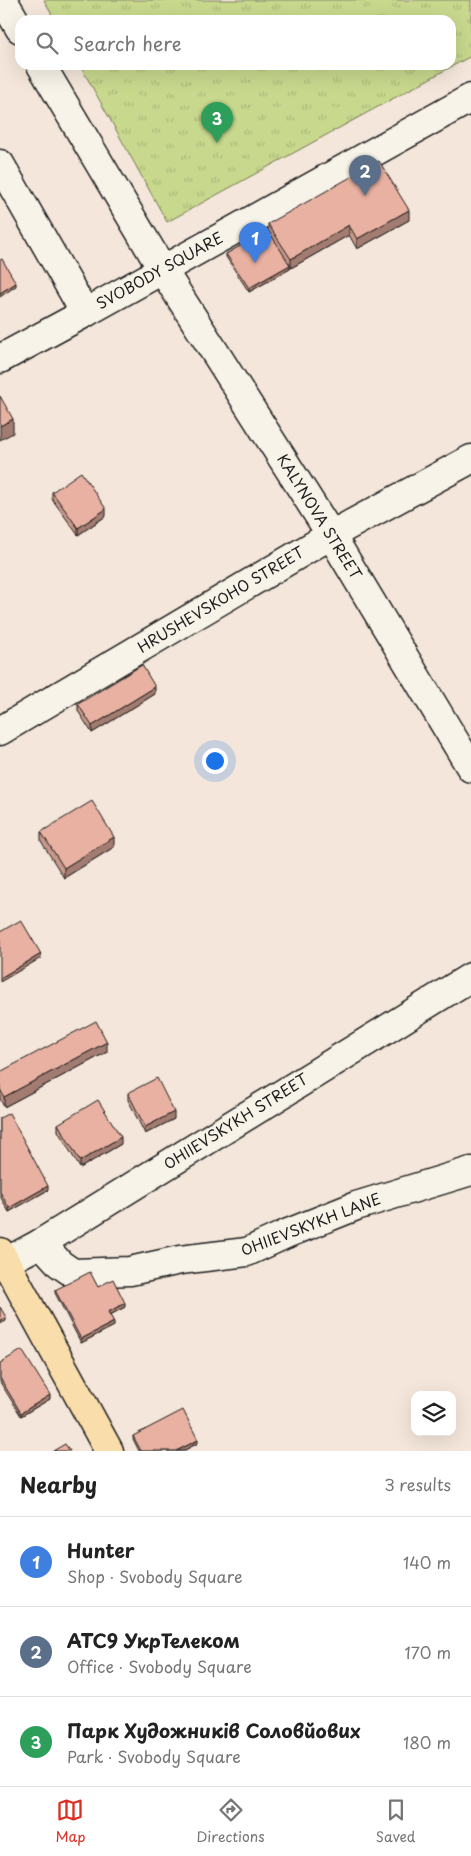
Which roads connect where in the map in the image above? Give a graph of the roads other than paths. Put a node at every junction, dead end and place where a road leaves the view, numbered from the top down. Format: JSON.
{"nodes":[{"id":1,"x":3,"y":0,"type":"edge"},
{"id":2,"x":15,"y":20,"type":"edge"},
{"id":3,"x":44,"y":70,"type":"edge"},
{"id":4,"x":471,"y":98,"type":"edge"},
{"id":5,"x":0,"y":164,"type":"edge"},
{"id":6,"x":162,"y":269,"type":"junction"},
{"id":7,"x":85,"y":313,"type":"junction"},
{"id":8,"x":0,"y":359,"type":"edge"},
{"id":9,"x":471,"y":459,"type":"edge"},
{"id":10,"x":331,"y":535,"type":"junction"},
{"id":11,"x":0,"y":731,"type":"edge"},
{"id":12,"x":468,"y":756,"type":"edge"},
{"id":13,"x":471,"y":977,"type":"edge"},
{"id":14,"x":471,"y":1171,"type":"edge"},
{"id":15,"x":40,"y":1244,"type":"junction"},
{"id":16,"x":2,"y":1260,"type":"edge"},
{"id":17,"x":109,"y":1451,"type":"edge"}],
"edges":[{"from":1,"to":2,"type":"street"},
{"from":3,"to":6,"type":"street","name":"KALYNOVA STREET"},
{"from":4,"to":6,"type":"street","name":"SVOBODY SQUARE"},
{"from":5,"to":7,"type":"street","name":"SVOBODY SQUARE"},
{"from":6,"to":7,"type":"street","name":"SVOBODY SQUARE"},
{"from":6,"to":10,"type":"street","name":"KALYNOVA STREET"},
{"from":7,"to":8,"type":"street","name":"SVOBODY SQUARE"},
{"from":9,"to":10,"type":"street","name":"HRUSHEVSKOHO STREET"},
{"from":10,"to":11,"type":"street","name":"HRUSHEVSKOHO STREET"},
{"from":10,"to":12,"type":"street","name":"KALYNOVA STREET"},
{"from":13,"to":15,"type":"street","name":"OHIIEVSKYKH STREET"},
{"from":14,"to":15,"type":"street","name":"OHIIEVSKYKH LANE"},
{"from":15,"to":16,"type":"street","name":"OHIIEVSKYKH STREET"},
{"from":16,"to":17,"type":"main road"}]}
